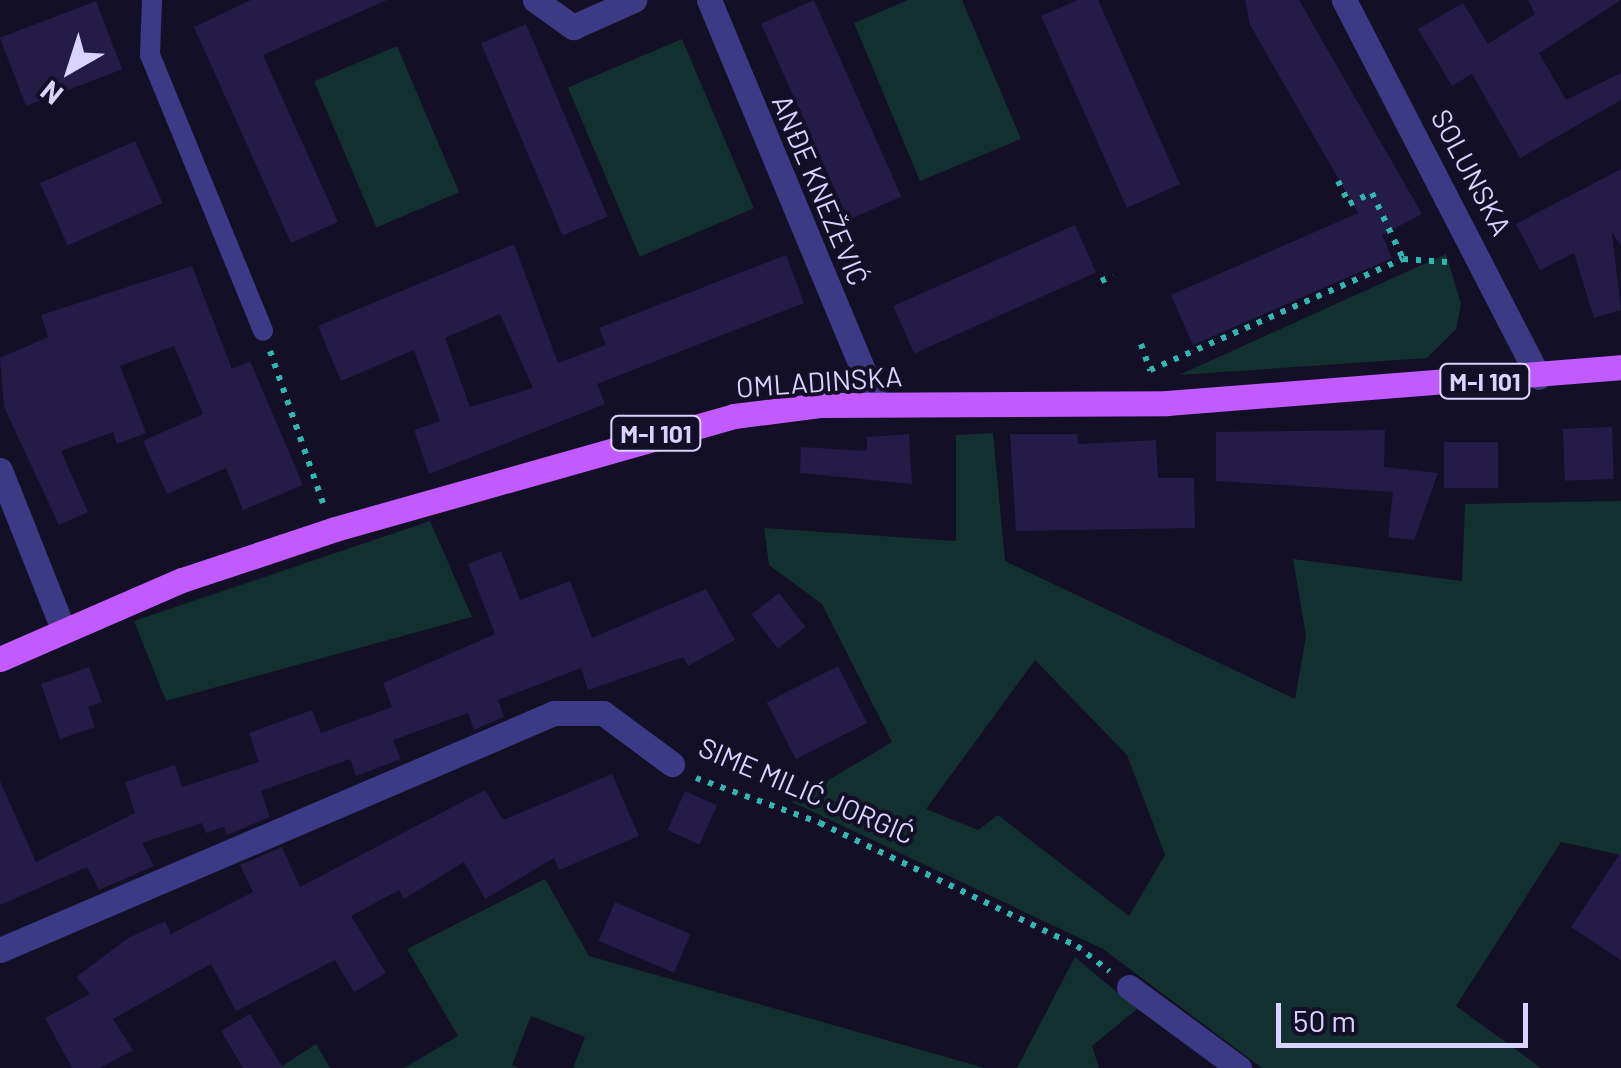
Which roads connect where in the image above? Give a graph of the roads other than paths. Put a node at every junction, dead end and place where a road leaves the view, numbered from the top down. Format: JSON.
{"nodes":[{"id":1,"x":152,"y":0,"type":"edge"},
{"id":2,"x":535,"y":0,"type":"edge"},
{"id":3,"x":634,"y":0,"type":"edge"},
{"id":4,"x":709,"y":0,"type":"edge"},
{"id":5,"x":1344,"y":0,"type":"edge"},
{"id":6,"x":263,"y":331,"type":"road end"},
{"id":7,"x":1621,"y":367,"type":"edge"},
{"id":8,"x":1539,"y":377,"type":"junction"},
{"id":9,"x":877,"y":404,"type":"junction"},
{"id":10,"x":0,"y":470,"type":"edge"},
{"id":11,"x":63,"y":629,"type":"junction"},
{"id":12,"x":0,"y":660,"type":"edge"},
{"id":13,"x":672,"y":764,"type":"road end"},
{"id":14,"x":0,"y":950,"type":"edge"},
{"id":15,"x":1129,"y":987,"type":"road end"},
{"id":16,"x":1239,"y":1068,"type":"edge"}],
"edges":[{"from":1,"to":6,"type":"lane"},
{"from":2,"to":3,"type":"street"},
{"from":4,"to":9,"type":"street","name":"ANĐE KNEŽEVIĆ"},
{"from":5,"to":8,"type":"street","name":"SOLUNSKA"},
{"from":7,"to":8,"type":"main road","name":"OMLADINSKA","number":"M-I 101"},
{"from":8,"to":9,"type":"main road","name":"OMLADINSKA","number":"M-I 101"},
{"from":9,"to":11,"type":"main road","name":"OMLADINSKA","number":"M-I 101"},
{"from":10,"to":11,"type":"street"},
{"from":11,"to":12,"type":"main road","name":"OMLADINSKA","number":"M-I 101"},
{"from":13,"to":14,"type":"street","name":"SIME MILIĆ JORGIĆ"},
{"from":15,"to":16,"type":"street"}]}
